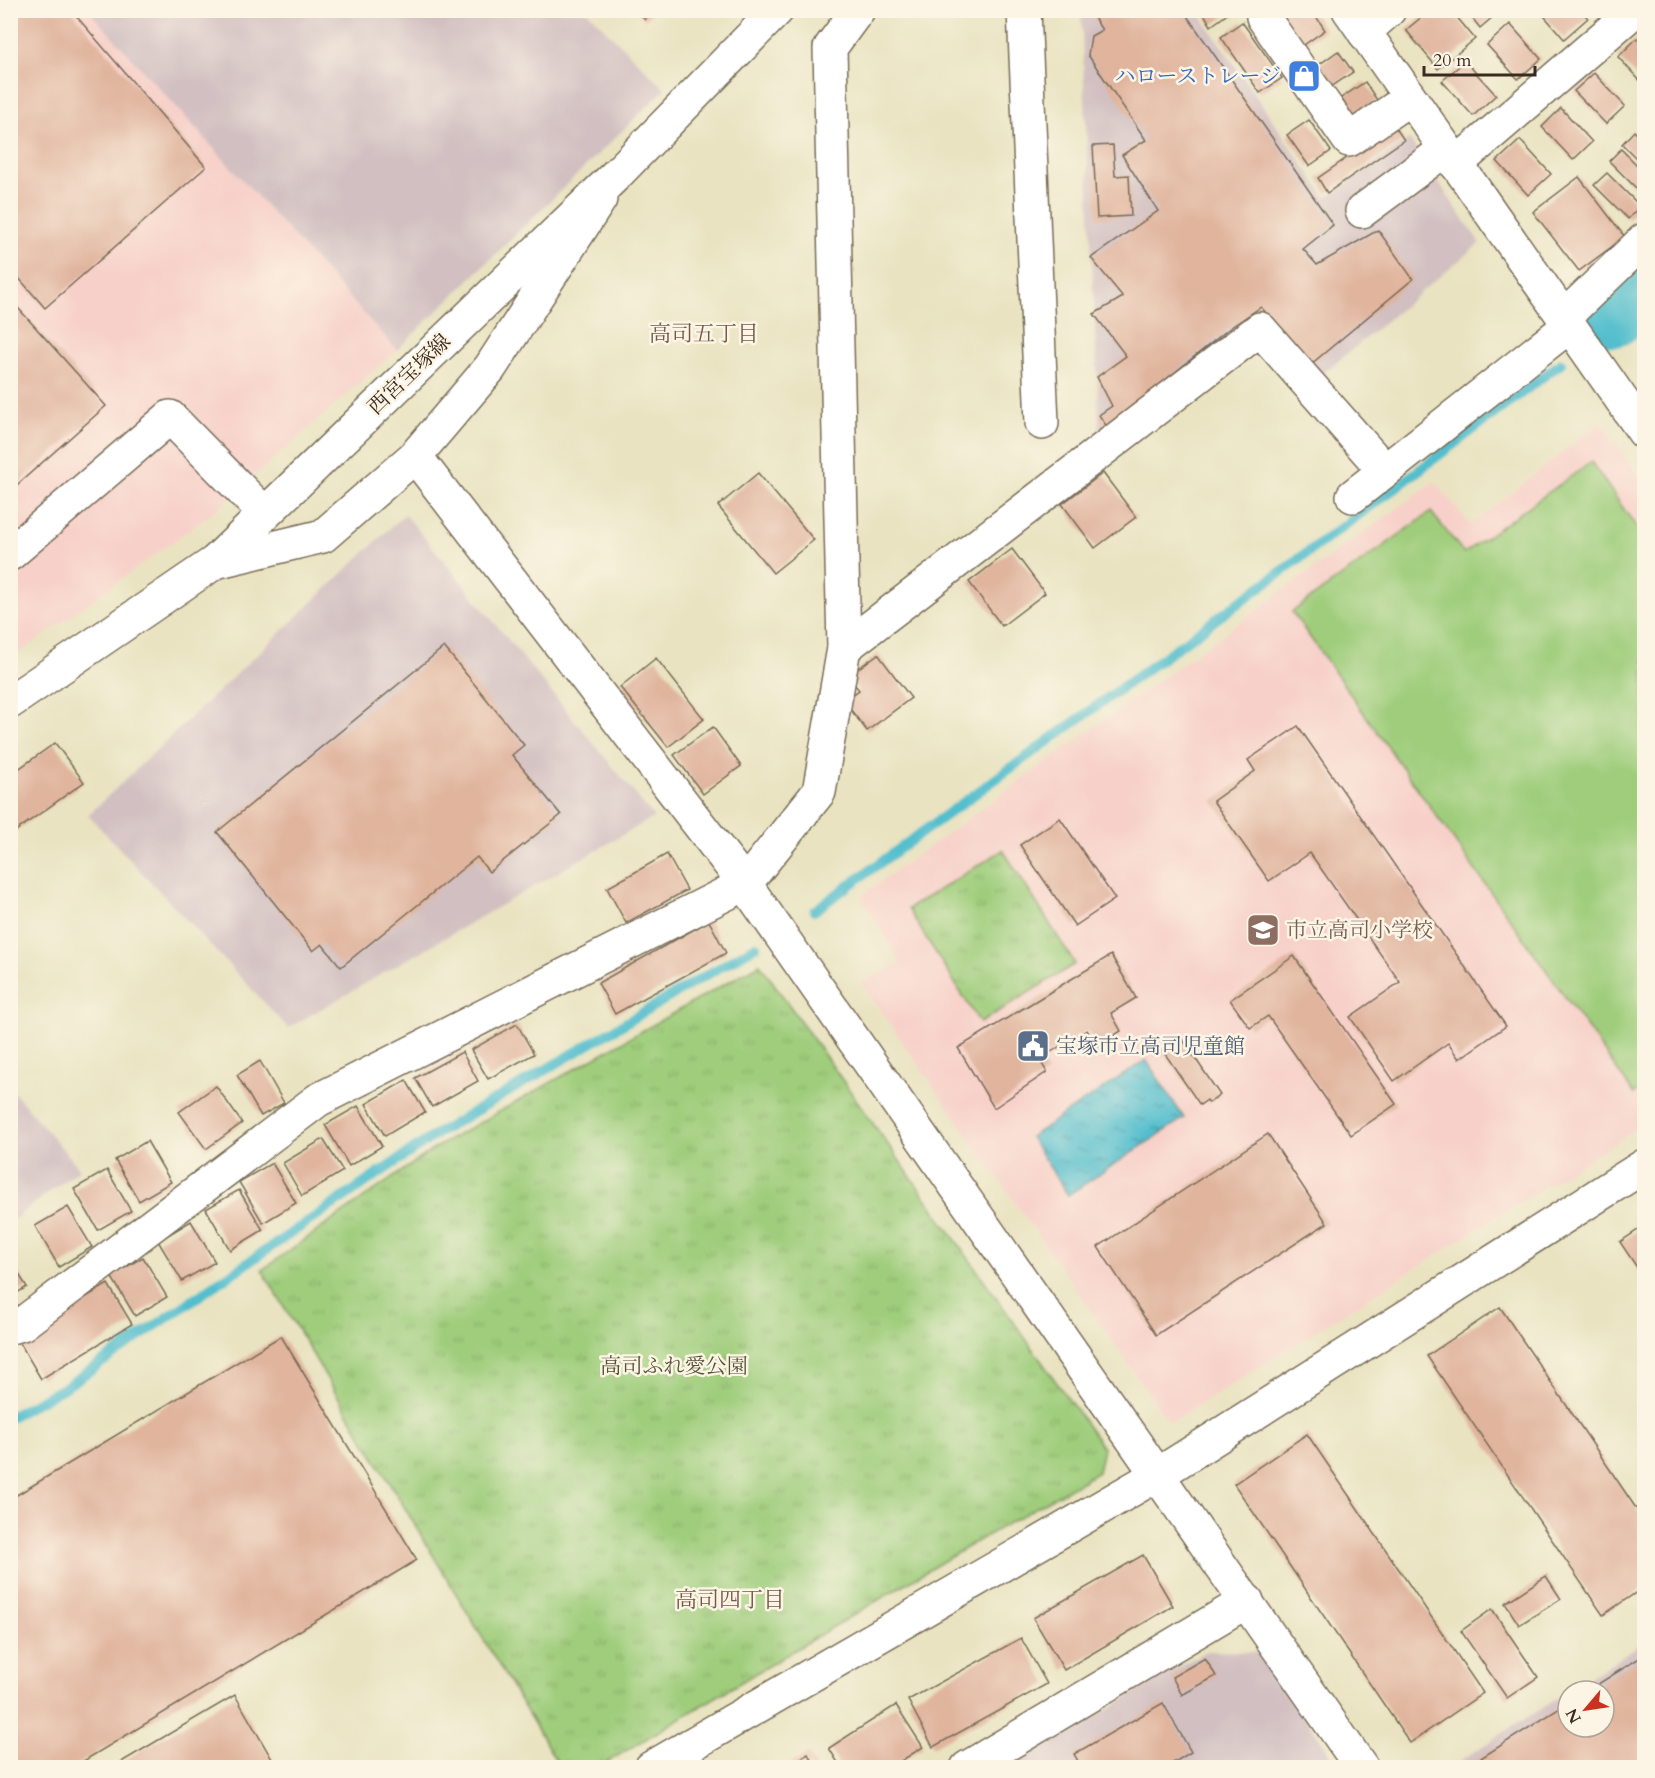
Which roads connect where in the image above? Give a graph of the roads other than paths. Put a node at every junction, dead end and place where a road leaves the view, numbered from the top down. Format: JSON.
{"nodes":[{"id":1,"x":777,"y":10,"type":"edge"},
{"id":2,"x":858,"y":10,"type":"edge"},
{"id":3,"x":1024,"y":10,"type":"edge"},
{"id":4,"x":1389,"y":10,"type":"edge"},
{"id":5,"x":1635,"y":10,"type":"edge"},
{"id":6,"x":1263,"y":17,"type":"dead end"},
{"id":7,"x":1357,"y":21,"type":"edge"},
{"id":8,"x":1410,"y":98,"type":"junction"},
{"id":9,"x":1451,"y":156,"type":"junction"},
{"id":10,"x":617,"y":174,"type":"junction"},
{"id":11,"x":1362,"y":211,"type":"dead end"},
{"id":12,"x":1644,"y":240,"type":"edge"},
{"id":13,"x":1566,"y":322,"type":"junction"},
{"id":14,"x":1041,"y":423,"type":"dead end"},
{"id":15,"x":1644,"y":432,"type":"edge"},
{"id":16,"x":415,"y":456,"type":"junction"},
{"id":17,"x":1385,"y":471,"type":"junction"},
{"id":18,"x":1353,"y":496,"type":"dead end"},
{"id":19,"x":264,"y":513,"type":"junction"},
{"id":20,"x":10,"y":554,"type":"edge"},
{"id":21,"x":215,"y":562,"type":"junction"},
{"id":22,"x":844,"y":648,"type":"junction"},
{"id":23,"x":10,"y":702,"type":"edge"},
{"id":24,"x":745,"y":884,"type":"junction"},
{"id":25,"x":1644,"y":1166,"type":"edge"},
{"id":26,"x":10,"y":1328,"type":"edge"},
{"id":27,"x":1157,"y":1475,"type":"junction"},
{"id":28,"x":1247,"y":1601,"type":"junction"},
{"id":29,"x":651,"y":1767,"type":"edge"},
{"id":30,"x":966,"y":1767,"type":"edge"},
{"id":31,"x":1362,"y":1767,"type":"edge"}],
"edges":[{"from":1,"to":10,"type":"street","name":"西宮宝塚線"},
{"from":2,"to":22,"type":"street"},
{"from":3,"to":14,"type":"street"},
{"from":4,"to":7,"type":"street"},
{"from":5,"to":9,"type":"street"},
{"from":6,"to":8,"type":"street"},
{"from":7,"to":8,"type":"street"},
{"from":8,"to":9,"type":"street"},
{"from":9,"to":11,"type":"street"},
{"from":9,"to":13,"type":"street"},
{"from":10,"to":16,"type":"street"},
{"from":10,"to":19,"type":"street","name":"西宮宝塚線"},
{"from":12,"to":13,"type":"street"},
{"from":13,"to":15,"type":"street"},
{"from":13,"to":17,"type":"street"},
{"from":16,"to":21,"type":"street"},
{"from":16,"to":24,"type":"street"},
{"from":17,"to":18,"type":"street"},
{"from":17,"to":22,"type":"street"},
{"from":19,"to":20,"type":"street"},
{"from":19,"to":21,"type":"street","name":"西宮宝塚線"},
{"from":21,"to":23,"type":"street","name":"西宮宝塚線"},
{"from":22,"to":24,"type":"street"},
{"from":24,"to":26,"type":"street"},
{"from":24,"to":27,"type":"street"},
{"from":25,"to":27,"type":"street"},
{"from":27,"to":28,"type":"street"},
{"from":27,"to":29,"type":"street"},
{"from":28,"to":30,"type":"street"},
{"from":28,"to":31,"type":"street"}]}
